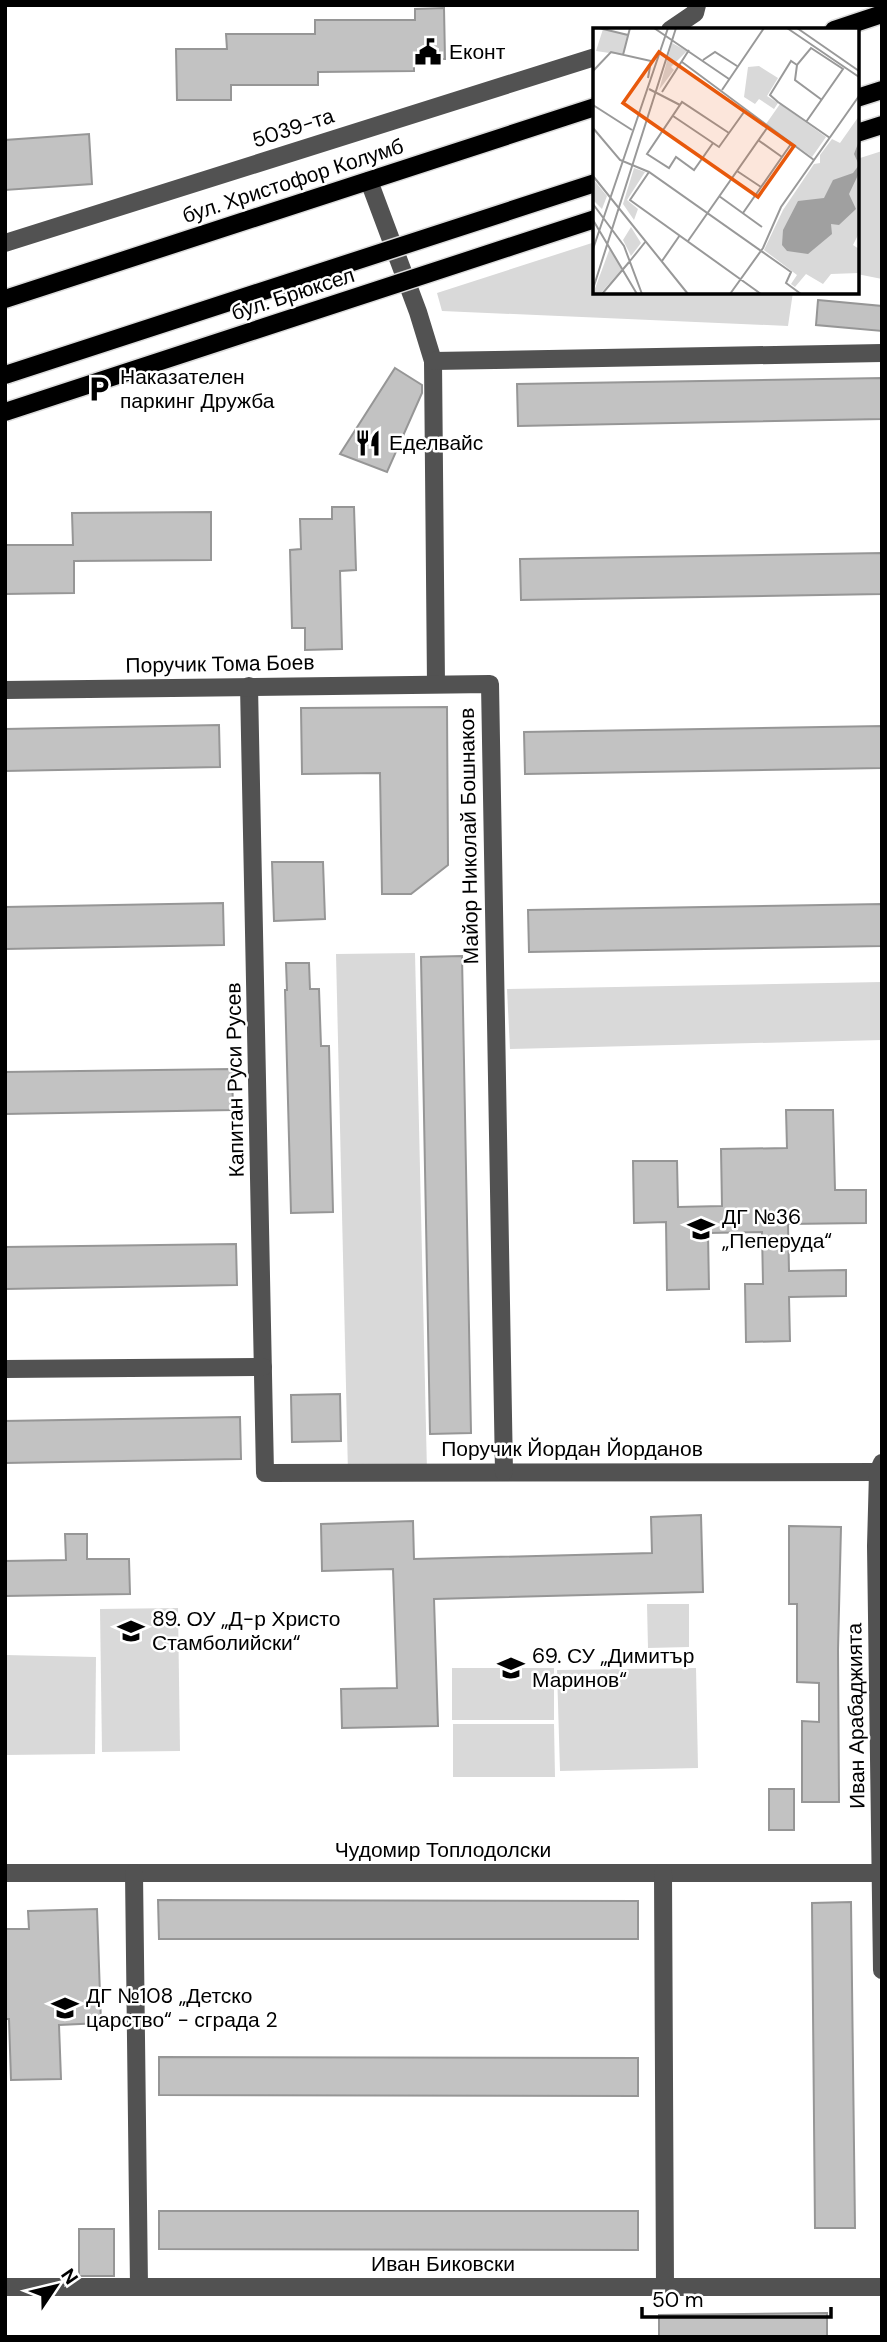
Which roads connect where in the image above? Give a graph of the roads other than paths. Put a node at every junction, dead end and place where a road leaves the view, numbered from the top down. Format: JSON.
{"nodes":[{"id":1,"x":698,"y":5,"type":"edge"},
{"id":2,"x":882,"y":14,"type":"edge"},
{"id":3,"x":673,"y":28,"type":"edge"},
{"id":4,"x":840,"y":28,"type":"edge"},
{"id":5,"x":593,"y":58,"type":"edge"},
{"id":6,"x":882,"y":90,"type":"edge"},
{"id":7,"x":859,"y":97,"type":"edge"},
{"id":8,"x":593,"y":108,"type":"edge"},
{"id":9,"x":882,"y":125,"type":"edge"},
{"id":10,"x":859,"y":133,"type":"edge"},
{"id":11,"x":369,"y":181,"type":"junction"},
{"id":12,"x":593,"y":184,"type":"edge"},
{"id":13,"x":593,"y":220,"type":"edge"},
{"id":14,"x":5,"y":243,"type":"edge"},
{"id":15,"x":5,"y":299,"type":"edge"},
{"id":16,"x":882,"y":353,"type":"edge"},
{"id":17,"x":433,"y":362,"type":"junction"},
{"id":18,"x":5,"y":375,"type":"edge"},
{"id":19,"x":5,"y":412,"type":"edge"},
{"id":20,"x":436,"y":684,"type":"junction"},
{"id":21,"x":249,"y":686,"type":"junction"},
{"id":22,"x":5,"y":690,"type":"edge"},
{"id":23,"x":263,"y":1367,"type":"junction"},
{"id":24,"x":5,"y":1368,"type":"edge"},
{"id":25,"x":880,"y":1467,"type":"edge"},
{"id":26,"x":504,"y":1472,"type":"junction"},
{"id":27,"x":265,"y":1473,"type":"joint"},
{"id":28,"x":5,"y":1872,"type":"edge"},
{"id":29,"x":134,"y":1873,"type":"junction"},
{"id":30,"x":663,"y":1873,"type":"junction"},
{"id":31,"x":880,"y":1873,"type":"junction"},
{"id":32,"x":882,"y":1970,"type":"edge"},
{"id":33,"x":665,"y":2286,"type":"junction"},
{"id":34,"x":5,"y":2287,"type":"edge"},
{"id":35,"x":139,"y":2287,"type":"junction"},
{"id":36,"x":882,"y":2287,"type":"edge"}],
"edges":[{"from":1,"to":3,"type":"street"},
{"from":2,"to":4,"type":"main road"},
{"from":5,"to":14,"type":"street","name":"5039-та"},
{"from":6,"to":7,"type":"main road"},
{"from":8,"to":11,"type":"main road","name":"бул. Христофор Колумб"},
{"from":9,"to":10,"type":"main road"},
{"from":11,"to":15,"type":"main road","name":"бул. Христофор Колумб"},
{"from":11,"to":17,"type":"street","name":"Майор Николай Бошнаков"},
{"from":12,"to":18,"type":"main road","name":"бул. Брюксел","bridge":true},
{"from":13,"to":19,"type":"main road","name":"бул. Брюксел","bridge":true},
{"from":16,"to":17,"type":"street"},
{"from":17,"to":20,"type":"street","name":"Майор Николай Бошнаков"},
{"from":20,"to":21,"type":"street","name":"Поручик Тома Боев"},
{"from":20,"to":26,"type":"street","name":"Майор Николай Бошнаков"},
{"from":21,"to":22,"type":"street","name":"Поручик Тома Боев"},
{"from":21,"to":23,"type":"street","name":"Капитан Руси Русев"},
{"from":23,"to":24,"type":"street"},
{"from":23,"to":27,"type":"street","name":"Капитан Руси Русев"},
{"from":25,"to":26,"type":"street","name":"Поручик Йордан Йорданов"},
{"from":25,"to":31,"type":"street","name":"Иван Арабаджията"},
{"from":26,"to":27,"type":"street","name":"Поручик Йордан Йорданов"},
{"from":28,"to":29,"type":"street","name":"Чудомир Топлодолски"},
{"from":29,"to":30,"type":"street","name":"Чудомир Топлодолски"},
{"from":29,"to":35,"type":"street"},
{"from":30,"to":31,"type":"street","name":"Чудомир Топлодолски"},
{"from":30,"to":33,"type":"street"},
{"from":31,"to":32,"type":"street","name":"Иван Арабаджията"},
{"from":33,"to":35,"type":"street","name":"Иван Биковски"},
{"from":33,"to":36,"type":"street","name":"Иван Биковски"},
{"from":34,"to":35,"type":"street","name":"Иван Биковски"}]}
